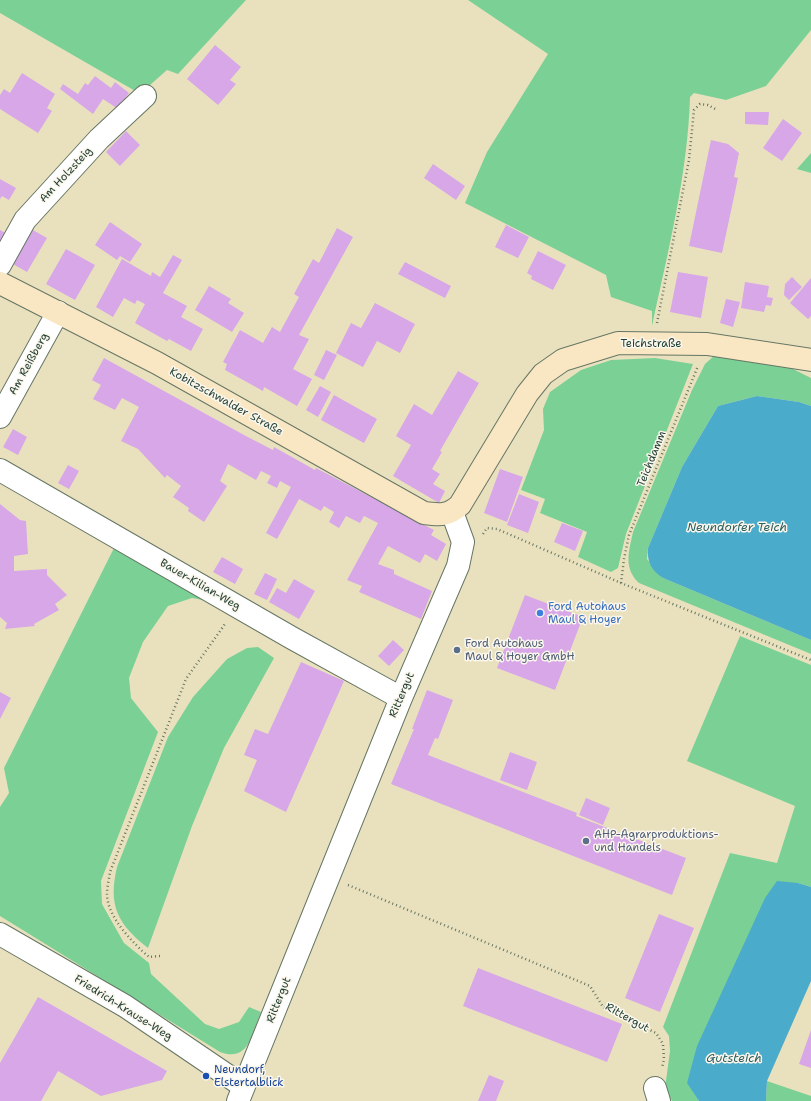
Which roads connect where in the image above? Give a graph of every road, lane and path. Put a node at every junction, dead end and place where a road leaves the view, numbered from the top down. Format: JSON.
{"nodes":[{"id":1,"x":145,"y":96,"type":"dead end"},
{"id":2,"x":717,"y":110,"type":"dead end"},
{"id":3,"x":0,"y":265,"type":"edge"},
{"id":4,"x":0,"y":283,"type":"edge"},
{"id":5,"x":58,"y":312,"type":"junction"},
{"id":6,"x":655,"y":343,"type":"junction"},
{"id":7,"x":707,"y":344,"type":"junction"},
{"id":8,"x":811,"y":360,"type":"edge"},
{"id":9,"x":0,"y":417,"type":"edge"},
{"id":10,"x":0,"y":470,"type":"edge"},
{"id":11,"x":452,"y":512,"type":"junction"},
{"id":12,"x":482,"y":540,"type":"dead end"},
{"id":13,"x":622,"y":583,"type":"junction"},
{"id":14,"x":238,"y":607,"type":"junction"},
{"id":15,"x":811,"y":660,"type":"edge"},
{"id":16,"x":401,"y":698,"type":"junction"},
{"id":17,"x":329,"y":877,"type":"junction"},
{"id":18,"x":0,"y":934,"type":"edge"},
{"id":19,"x":160,"y":956,"type":"dead end"},
{"id":20,"x":663,"y":1044,"type":"dead end"},
{"id":21,"x":241,"y":1093,"type":"edge"}],
"edges":[{"from":1,"to":3,"type":"street","name":"Am Holzsteig"},
{"from":2,"to":6,"type":"path"},
{"from":4,"to":5,"type":"street","name":"Kobitzschwalder Straße"},
{"from":5,"to":9,"type":"street","name":"Am Reißberg"},
{"from":5,"to":11,"type":"street","name":"Kobitzschwalder Straße"},
{"from":6,"to":7,"type":"street","name":"Teichstraße"},
{"from":6,"to":11,"type":"street","name":"Teichstraße"},
{"from":7,"to":8,"type":"street","name":"Teichstraße"},
{"from":7,"to":13,"type":"path","name":"Teichdamm"},
{"from":10,"to":14,"type":"street","name":"Bauer-Kilian-Weg"},
{"from":11,"to":16,"type":"street","name":"Rittergut"},
{"from":12,"to":13,"type":"path"},
{"from":13,"to":15,"type":"path"},
{"from":14,"to":16,"type":"street","name":"Bauer-Kilian-Weg"},
{"from":14,"to":19,"type":"path"},
{"from":16,"to":17,"type":"street","name":"Rittergut"},
{"from":17,"to":20,"type":"path","name":"Rittergut"},
{"from":17,"to":21,"type":"street","name":"Rittergut"},
{"from":18,"to":21,"type":"street","name":"Friedrich-Krause-Weg"}]}
